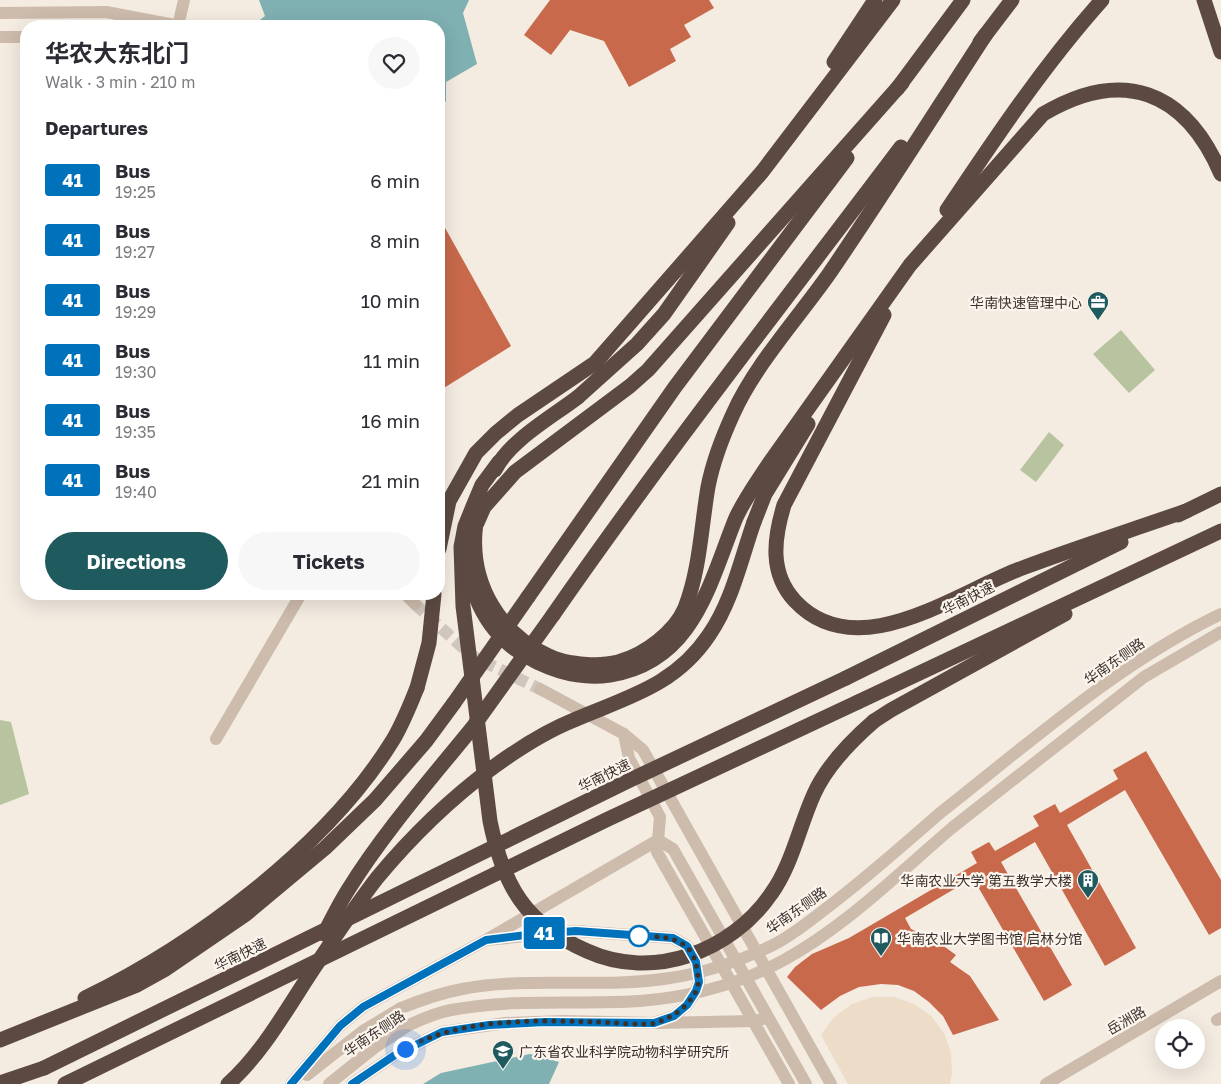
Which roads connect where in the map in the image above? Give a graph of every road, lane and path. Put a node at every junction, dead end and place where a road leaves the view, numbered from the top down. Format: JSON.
{"nodes":[{"id":1,"x":184,"y":0,"type":"edge"},
{"id":2,"x":875,"y":0,"type":"edge"},
{"id":3,"x":893,"y":0,"type":"edge"},
{"id":4,"x":963,"y":0,"type":"edge"},
{"id":5,"x":1012,"y":0,"type":"edge"},
{"id":6,"x":1204,"y":0,"type":"edge"},
{"id":7,"x":1099,"y":3,"type":"edge"},
{"id":8,"x":0,"y":13,"type":"edge"},
{"id":9,"x":148,"y":20,"type":"edge"},
{"id":10,"x":180,"y":20,"type":"edge"},
{"id":11,"x":986,"y":34,"type":"junction"},
{"id":12,"x":20,"y":37,"type":"edge"},
{"id":13,"x":0,"y":38,"type":"edge"},
{"id":14,"x":1221,"y":52,"type":"edge"},
{"id":15,"x":902,"y":83,"type":"junction"},
{"id":16,"x":762,"y":172,"type":"junction"},
{"id":17,"x":1221,"y":174,"type":"edge"},
{"id":18,"x":910,"y":265,"type":"junction"},
{"id":19,"x":499,"y":462,"type":"junction"},
{"id":20,"x":1221,"y":494,"type":"edge"},
{"id":21,"x":1186,"y":511,"type":"junction"},
{"id":22,"x":445,"y":520,"type":"edge"},
{"id":23,"x":1221,"y":531,"type":"edge"},
{"id":24,"x":1202,"y":540,"type":"junction"},
{"id":25,"x":297,"y":600,"type":"edge"},
{"id":26,"x":411,"y":600,"type":"edge"},
{"id":27,"x":433,"y":600,"type":"edge"},
{"id":28,"x":415,"y":604,"type":"tunnel mouth"},
{"id":29,"x":1221,"y":614,"type":"edge"},
{"id":30,"x":1221,"y":632,"type":"edge"},
{"id":31,"x":540,"y":689,"type":"tunnel mouth"},
{"id":32,"x":624,"y":734,"type":"junction"},
{"id":33,"x":216,"y":739,"type":"dead end"},
{"id":34,"x":658,"y":840,"type":"junction"},
{"id":35,"x":486,"y":940,"type":"junction"},
{"id":36,"x":1221,"y":981,"type":"edge"},
{"id":37,"x":768,"y":1018,"type":"junction"},
{"id":38,"x":753,"y":1021,"type":"junction"},
{"id":39,"x":654,"y":1023,"type":"junction"},
{"id":40,"x":272,"y":1030,"type":"junction"},
{"id":41,"x":0,"y":1040,"type":"edge"},
{"id":42,"x":0,"y":1083,"type":"edge"},
{"id":43,"x":65,"y":1084,"type":"edge"},
{"id":44,"x":228,"y":1084,"type":"edge"},
{"id":45,"x":291,"y":1084,"type":"edge"},
{"id":46,"x":296,"y":1084,"type":"edge"},
{"id":47,"x":329,"y":1084,"type":"edge"},
{"id":48,"x":352,"y":1084,"type":"edge"},
{"id":49,"x":789,"y":1084,"type":"edge"},
{"id":50,"x":806,"y":1084,"type":"edge"},
{"id":51,"x":831,"y":1084,"type":"edge"},
{"id":52,"x":1046,"y":1084,"type":"edge"}],
"edges":[{"from":1,"to":10,"type":"street"},
{"from":2,"to":16,"type":"highway"},
{"from":3,"to":16,"type":"highway"},
{"from":4,"to":15,"type":"highway"},
{"from":5,"to":11,"type":"highway"},
{"from":6,"to":14,"type":"highway"},
{"from":7,"to":18,"type":"highway"},
{"from":8,"to":9,"type":"street"},
{"from":11,"to":19,"type":"highway","bridge":true},
{"from":11,"to":40,"type":"highway","bridge":true},
{"from":12,"to":13,"type":"street"},
{"from":15,"to":18,"type":"highway"},
{"from":15,"to":41,"type":"highway","bridge":true},
{"from":16,"to":19,"type":"highway","bridge":true},
{"from":16,"to":22,"type":"highway"},
{"from":17,"to":18,"type":"highway"},
{"from":18,"to":21,"type":"highway"},
{"from":18,"to":40,"type":"highway","bridge":true},
{"from":19,"to":24,"type":"highway","bridge":true},
{"from":20,"to":21,"type":"highway","name":"华南快速"},
{"from":21,"to":42,"type":"highway","name":"华南快速","bridge":true},
{"from":23,"to":24,"type":"highway"},
{"from":24,"to":43,"type":"highway","bridge":true},
{"from":25,"to":33,"type":"street"},
{"from":26,"to":28,"type":"street"},
{"from":27,"to":41,"type":"highway","bridge":true},
{"from":29,"to":46,"type":"street","name":"华南东侧路","bridge":true},
{"from":30,"to":47,"type":"street","name":"华南东侧路","bridge":true},
{"from":31,"to":32,"type":"street"},
{"from":32,"to":34,"type":"street"},
{"from":32,"to":51,"type":"street"},
{"from":34,"to":35,"type":"street"},
{"from":34,"to":37,"type":"street"},
{"from":34,"to":38,"type":"street"},
{"from":35,"to":39,"type":"street"},
{"from":35,"to":45,"type":"street"},
{"from":36,"to":52,"type":"street","name":"岳洲路"},
{"from":37,"to":38,"type":"street"},
{"from":37,"to":50,"type":"street"},
{"from":38,"to":39,"type":"street"},
{"from":38,"to":49,"type":"street"},
{"from":39,"to":48,"type":"street"},
{"from":40,"to":44,"type":"highway"}]}
